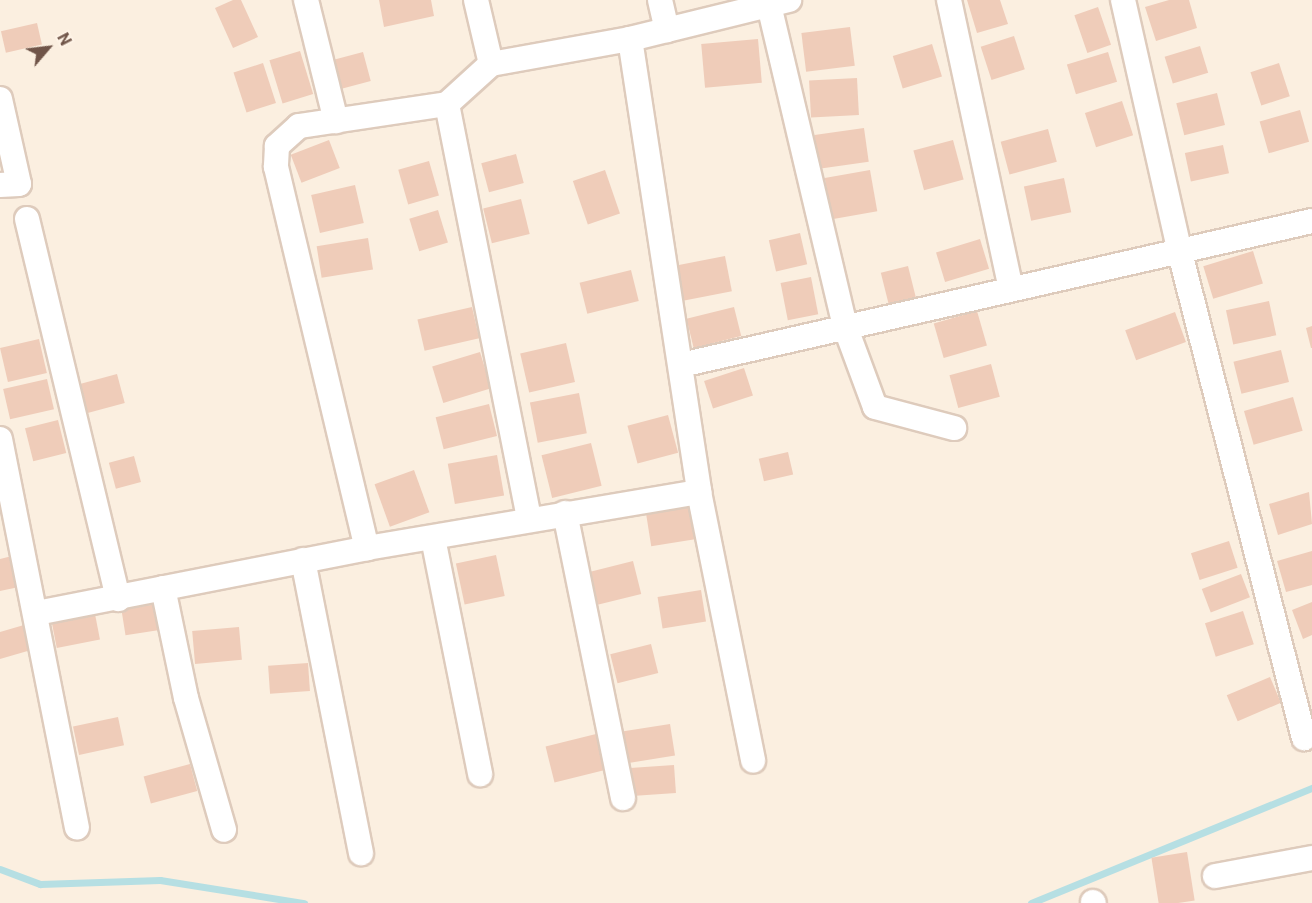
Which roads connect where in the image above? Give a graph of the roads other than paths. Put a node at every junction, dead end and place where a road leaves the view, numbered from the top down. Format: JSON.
{"nodes":[{"id":1,"x":306,"y":0,"type":"edge"},
{"id":2,"x":476,"y":0,"type":"edge"},
{"id":3,"x":660,"y":0,"type":"edge"},
{"id":4,"x":950,"y":0,"type":"edge"},
{"id":5,"x":1123,"y":0,"type":"edge"},
{"id":6,"x":779,"y":3,"type":"edge"},
{"id":7,"x":668,"y":30,"type":"junction"},
{"id":8,"x":630,"y":39,"type":"junction"},
{"id":9,"x":491,"y":64,"type":"junction"},
{"id":10,"x":0,"y":99,"type":"edge"},
{"id":11,"x":447,"y":104,"type":"junction"},
{"id":12,"x":336,"y":121,"type":"junction"},
{"id":13,"x":0,"y":185,"type":"edge"},
{"id":14,"x":27,"y":219,"type":"dead end"},
{"id":15,"x":1312,"y":221,"type":"edge"},
{"id":16,"x":1179,"y":249,"type":"junction"},
{"id":17,"x":1011,"y":288,"type":"junction"},
{"id":18,"x":845,"y":326,"type":"junction"},
{"id":19,"x":681,"y":365,"type":"junction"},
{"id":20,"x":954,"y":428,"type":"dead end"},
{"id":21,"x":0,"y":439,"type":"edge"},
{"id":22,"x":699,"y":492,"type":"junction"},
{"id":23,"x":565,"y":513,"type":"junction"},
{"id":24,"x":529,"y":518,"type":"junction"},
{"id":25,"x":433,"y":538,"type":"junction"},
{"id":26,"x":367,"y":548,"type":"junction"},
{"id":27,"x":303,"y":560,"type":"junction"},
{"id":28,"x":163,"y":588,"type":"junction"},
{"id":29,"x":118,"y":599,"type":"junction"},
{"id":30,"x":37,"y":613,"type":"junction"},
{"id":31,"x":1304,"y":738,"type":"dead end"},
{"id":32,"x":753,"y":761,"type":"dead end"},
{"id":33,"x":480,"y":774,"type":"dead end"},
{"id":34,"x":623,"y":798,"type":"dead end"},
{"id":35,"x":77,"y":826,"type":"dead end"},
{"id":36,"x":224,"y":830,"type":"dead end"},
{"id":37,"x":361,"y":854,"type":"dead end"},
{"id":38,"x":1312,"y":858,"type":"edge"},
{"id":39,"x":1215,"y":876,"type":"dead end"}],
"edges":[{"from":1,"to":12,"type":"street"},
{"from":2,"to":9,"type":"street"},
{"from":3,"to":7,"type":"street"},
{"from":4,"to":17,"type":"street"},
{"from":5,"to":16,"type":"street"},
{"from":6,"to":7,"type":"street"},
{"from":6,"to":18,"type":"street"},
{"from":7,"to":8,"type":"street"},
{"from":8,"to":9,"type":"street"},
{"from":8,"to":19,"type":"street"},
{"from":9,"to":11,"type":"street"},
{"from":10,"to":13,"type":"street"},
{"from":11,"to":12,"type":"street"},
{"from":11,"to":24,"type":"street"},
{"from":12,"to":26,"type":"street"},
{"from":14,"to":29,"type":"street"},
{"from":15,"to":16,"type":"street"},
{"from":16,"to":17,"type":"street"},
{"from":16,"to":31,"type":"street"},
{"from":17,"to":18,"type":"street"},
{"from":18,"to":19,"type":"street"},
{"from":18,"to":20,"type":"street"},
{"from":19,"to":22,"type":"street"},
{"from":21,"to":30,"type":"street"},
{"from":22,"to":23,"type":"street"},
{"from":22,"to":32,"type":"street"},
{"from":23,"to":24,"type":"street"},
{"from":23,"to":34,"type":"street"},
{"from":24,"to":25,"type":"street"},
{"from":25,"to":26,"type":"street"},
{"from":25,"to":33,"type":"street"},
{"from":26,"to":27,"type":"street"},
{"from":27,"to":28,"type":"street"},
{"from":27,"to":37,"type":"street"},
{"from":28,"to":29,"type":"street"},
{"from":28,"to":36,"type":"street"},
{"from":29,"to":30,"type":"street"},
{"from":30,"to":35,"type":"street"},
{"from":38,"to":39,"type":"street"}]}
